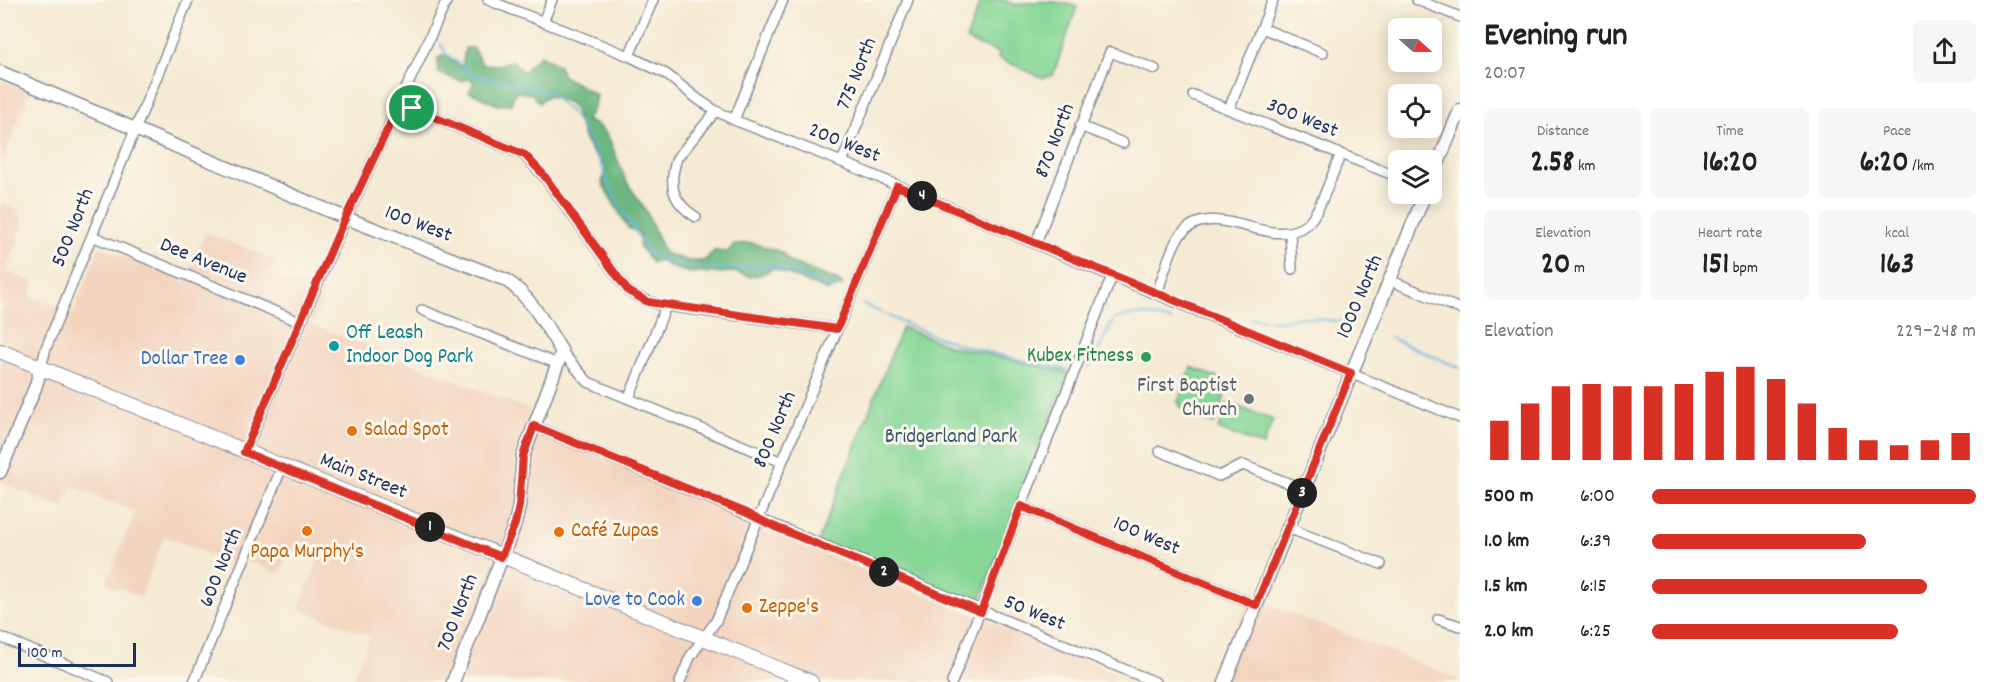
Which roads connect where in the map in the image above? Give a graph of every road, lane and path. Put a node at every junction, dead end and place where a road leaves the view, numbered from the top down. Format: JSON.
{"nodes":[{"id":1,"x":188,"y":0,"type":"edge"},
{"id":2,"x":447,"y":0,"type":"edge"},
{"id":3,"x":488,"y":0,"type":"edge"},
{"id":4,"x":552,"y":0,"type":"edge"},
{"id":5,"x":653,"y":0,"type":"edge"},
{"id":6,"x":783,"y":0,"type":"edge"},
{"id":7,"x":908,"y":0,"type":"edge"},
{"id":8,"x":1274,"y":0,"type":"edge"},
{"id":9,"x":1417,"y":0,"type":"edge"},
{"id":10,"x":1460,"y":17,"type":"edge"},
{"id":11,"x":543,"y":22,"type":"junction"},
{"id":12,"x":1262,"y":28,"type":"junction"},
{"id":13,"x":1323,"y":53,"type":"dead end"},
{"id":14,"x":629,"y":56,"type":"junction"},
{"id":15,"x":1155,"y":69,"type":"dead end"},
{"id":16,"x":0,"y":72,"type":"edge"},
{"id":17,"x":1193,"y":95,"type":"dead end"},
{"id":18,"x":400,"y":103,"type":"junction"},
{"id":19,"x":1229,"y":109,"type":"junction"},
{"id":20,"x":1460,"y":110,"type":"edge"},
{"id":21,"x":716,"y":111,"type":"junction"},
{"id":22,"x":734,"y":120,"type":"junction"},
{"id":23,"x":1080,"y":126,"type":"junction"},
{"id":24,"x":136,"y":128,"type":"junction"},
{"id":25,"x":1123,"y":143,"type":"dead end"},
{"id":26,"x":1442,"y":153,"type":"edge"},
{"id":27,"x":1341,"y":154,"type":"junction"},
{"id":28,"x":842,"y":162,"type":"junction"},
{"id":29,"x":1388,"y":173,"type":"edge"},
{"id":30,"x":897,"y":186,"type":"junction"},
{"id":31,"x":1421,"y":204,"type":"edge"},
{"id":32,"x":696,"y":217,"type":"dead end"},
{"id":33,"x":346,"y":218,"type":"junction"},
{"id":34,"x":1290,"y":232,"type":"junction"},
{"id":35,"x":92,"y":236,"type":"junction"},
{"id":36,"x":1036,"y":243,"type":"junction"},
{"id":37,"x":1292,"y":269,"type":"dead end"},
{"id":38,"x":1112,"y":276,"type":"junction"},
{"id":39,"x":1389,"y":280,"type":"junction"},
{"id":40,"x":1157,"y":294,"type":"junction"},
{"id":41,"x":666,"y":306,"type":"junction"},
{"id":42,"x":1460,"y":309,"type":"edge"},
{"id":43,"x":422,"y":310,"type":"dead end"},
{"id":44,"x":300,"y":322,"type":"junction"},
{"id":45,"x":837,"y":329,"type":"junction"},
{"id":46,"x":0,"y":351,"type":"edge"},
{"id":47,"x":560,"y":358,"type":"junction"},
{"id":48,"x":41,"y":368,"type":"junction"},
{"id":49,"x":1351,"y":373,"type":"junction"},
{"id":50,"x":629,"y":398,"type":"junction"},
{"id":51,"x":1460,"y":418,"type":"edge"},
{"id":52,"x":534,"y":426,"type":"junction"},
{"id":53,"x":1160,"y":451,"type":"dead end"},
{"id":54,"x":244,"y":452,"type":"junction"},
{"id":55,"x":782,"y":462,"type":"junction"},
{"id":56,"x":282,"y":467,"type":"junction"},
{"id":57,"x":0,"y":472,"type":"edge"},
{"id":58,"x":1304,"y":489,"type":"junction"},
{"id":59,"x":1021,"y":506,"type":"junction"},
{"id":60,"x":759,"y":519,"type":"junction"},
{"id":61,"x":1288,"y":528,"type":"junction"},
{"id":62,"x":501,"y":557,"type":"junction"},
{"id":63,"x":1381,"y":564,"type":"dead end"},
{"id":64,"x":1256,"y":605,"type":"junction"},
{"id":65,"x":981,"y":612,"type":"junction"},
{"id":66,"x":1438,"y":619,"type":"dead end"},
{"id":67,"x":1460,"y":626,"type":"edge"},
{"id":68,"x":0,"y":637,"type":"edge"},
{"id":69,"x":702,"y":638,"type":"junction"},
{"id":70,"x":108,"y":682,"type":"edge"},
{"id":71,"x":194,"y":682,"type":"edge"},
{"id":72,"x":453,"y":682,"type":"edge"},
{"id":73,"x":680,"y":682,"type":"edge"},
{"id":74,"x":811,"y":682,"type":"edge"},
{"id":75,"x":952,"y":682,"type":"edge"},
{"id":76,"x":1155,"y":682,"type":"edge"},
{"id":77,"x":1225,"y":682,"type":"edge"}],
"edges":[{"from":1,"to":24,"type":"street","name":"500 North"},
{"from":2,"to":18,"type":"street"},
{"from":3,"to":11,"type":"street","name":"200 West"},
{"from":4,"to":11,"type":"street"},
{"from":5,"to":14,"type":"street"},
{"from":6,"to":22,"type":"street"},
{"from":7,"to":28,"type":"street","name":"775 North"},
{"from":8,"to":12,"type":"street"},
{"from":9,"to":10,"type":"street"},
{"from":11,"to":14,"type":"street","name":"200 West"},
{"from":12,"to":13,"type":"street"},
{"from":12,"to":19,"type":"street"},
{"from":14,"to":21,"type":"street","name":"200 West"},
{"from":15,"to":23,"type":"street","name":"870 North"},
{"from":16,"to":24,"type":"street","name":"100 West"},
{"from":17,"to":19,"type":"street","name":"300 West"},
{"from":18,"to":33,"type":"street"},
{"from":18,"to":41,"type":"street"},
{"from":19,"to":27,"type":"street","name":"300 West"},
{"from":20,"to":26,"type":"street"},
{"from":21,"to":22,"type":"street","name":"200 West"},
{"from":21,"to":32,"type":"street"},
{"from":22,"to":28,"type":"street","name":"200 West"},
{"from":23,"to":25,"type":"street"},
{"from":23,"to":36,"type":"street","name":"870 North"},
{"from":24,"to":33,"type":"street","name":"100 West"},
{"from":24,"to":35,"type":"street","name":"500 North"},
{"from":27,"to":29,"type":"street","name":"300 West"},
{"from":27,"to":34,"type":"street"},
{"from":28,"to":30,"type":"street","name":"200 West"},
{"from":30,"to":36,"type":"street","name":"200 West"},
{"from":30,"to":45,"type":"street","name":"800 North"},
{"from":31,"to":39,"type":"street","name":"1000 North"},
{"from":33,"to":44,"type":"street"},
{"from":33,"to":47,"type":"street","name":"100 West"},
{"from":34,"to":37,"type":"street"},
{"from":34,"to":40,"type":"street"},
{"from":35,"to":44,"type":"street","name":"Dee Avenue"},
{"from":35,"to":48,"type":"street","name":"500 North"},
{"from":36,"to":38,"type":"street","name":"200 West"},
{"from":38,"to":40,"type":"street","name":"200 West"},
{"from":38,"to":59,"type":"street"},
{"from":39,"to":42,"type":"street"},
{"from":39,"to":49,"type":"street","name":"1000 North"},
{"from":40,"to":49,"type":"street","name":"200 West"},
{"from":41,"to":45,"type":"street"},
{"from":41,"to":50,"type":"street"},
{"from":43,"to":47,"type":"street"},
{"from":44,"to":54,"type":"street"},
{"from":45,"to":55,"type":"street","name":"800 North"},
{"from":46,"to":48,"type":"main road","name":"Main Street"},
{"from":47,"to":50,"type":"street","name":"100 West"},
{"from":47,"to":52,"type":"street","name":"700 North"},
{"from":48,"to":54,"type":"main road","name":"Main Street"},
{"from":48,"to":57,"type":"street","name":"500 North"},
{"from":49,"to":51,"type":"street","name":"200 West"},
{"from":49,"to":58,"type":"street","name":"1000 North"},
{"from":50,"to":55,"type":"street","name":"100 West"},
{"from":52,"to":60,"type":"street","name":"50 West"},
{"from":52,"to":62,"type":"street","name":"700 North"},
{"from":53,"to":58,"type":"street"},
{"from":54,"to":56,"type":"main road","name":"Main Street"},
{"from":55,"to":60,"type":"street","name":"800 North"},
{"from":56,"to":62,"type":"main road","name":"Main Street"},
{"from":56,"to":71,"type":"street","name":"600 North"},
{"from":58,"to":61,"type":"street","name":"1000 North"},
{"from":59,"to":64,"type":"street","name":"100 West"},
{"from":59,"to":65,"type":"street"},
{"from":60,"to":65,"type":"street","name":"50 West"},
{"from":60,"to":69,"type":"street","name":"800 North"},
{"from":61,"to":63,"type":"street"},
{"from":61,"to":64,"type":"street","name":"1000 North"},
{"from":62,"to":69,"type":"main road","name":"Main Street"},
{"from":62,"to":72,"type":"street","name":"700 North"},
{"from":64,"to":77,"type":"street","name":"1000 North"},
{"from":65,"to":75,"type":"street"},
{"from":65,"to":76,"type":"street","name":"50 West"},
{"from":66,"to":67,"type":"street"},
{"from":68,"to":70,"type":"street"},
{"from":69,"to":73,"type":"street","name":"800 North"},
{"from":69,"to":74,"type":"main road","name":"Main Street"}]}
